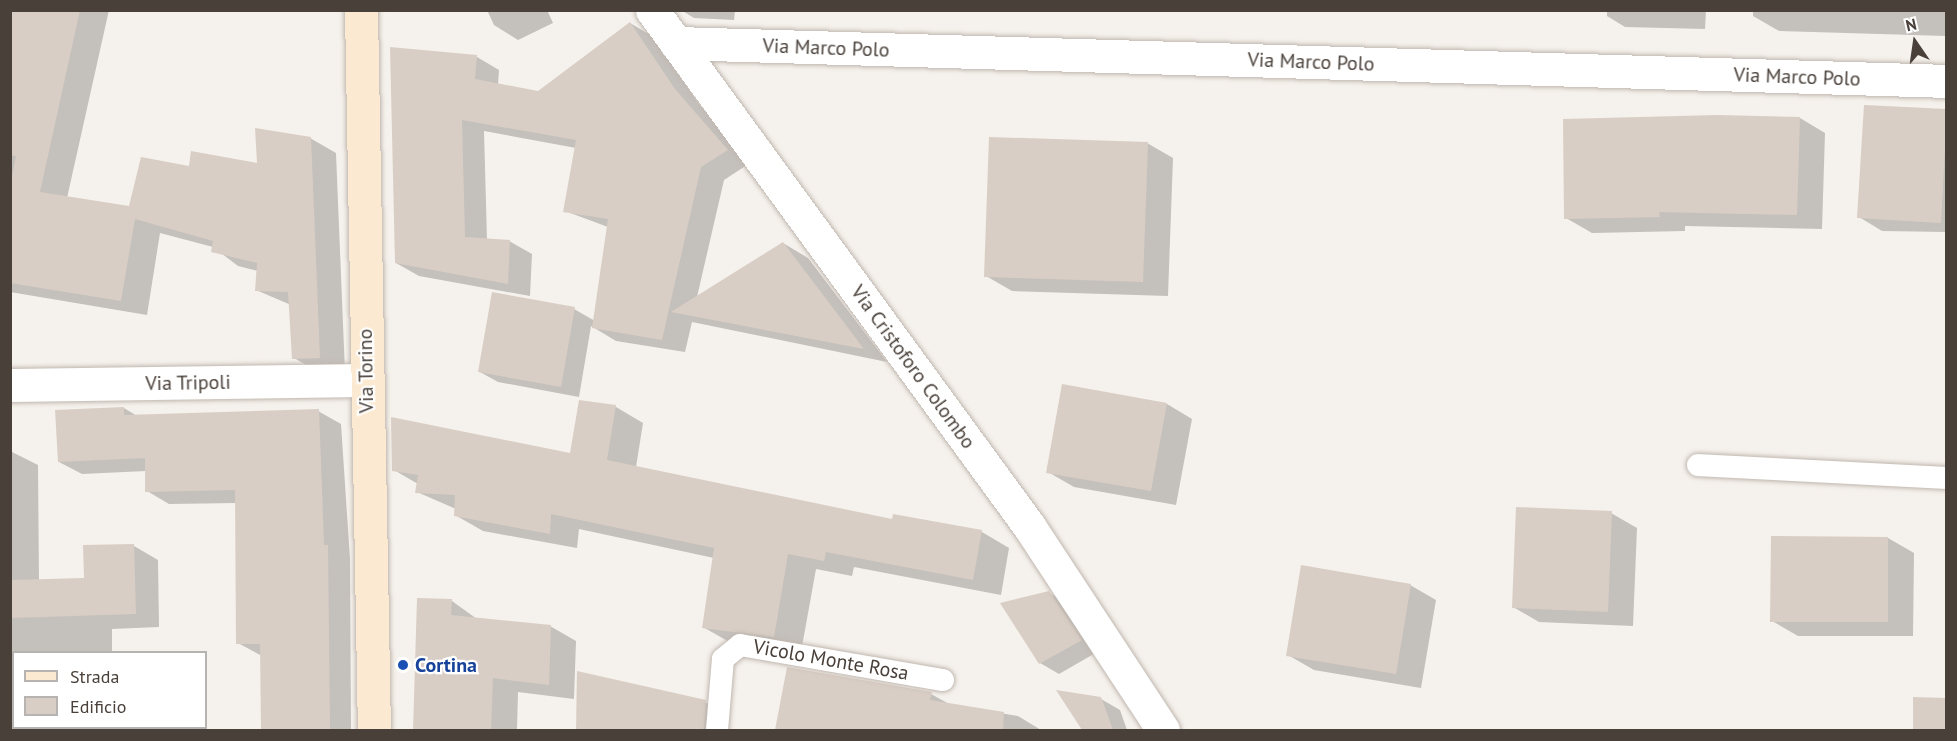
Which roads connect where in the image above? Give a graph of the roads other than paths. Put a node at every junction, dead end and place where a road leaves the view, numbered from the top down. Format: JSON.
{"nodes":[{"id":1,"x":361,"y":10,"type":"edge"},
{"id":2,"x":652,"y":10,"type":"edge"},
{"id":3,"x":676,"y":43,"type":"junction"},
{"id":4,"x":1947,"y":81,"type":"edge"},
{"id":5,"x":366,"y":380,"type":"junction"},
{"id":6,"x":10,"y":385,"type":"edge"},
{"id":7,"x":1698,"y":465,"type":"dead end"},
{"id":8,"x":1947,"y":478,"type":"edge"},
{"id":9,"x":943,"y":680,"type":"dead end"},
{"id":10,"x":374,"y":730,"type":"edge"},
{"id":11,"x":717,"y":730,"type":"edge"},
{"id":12,"x":1163,"y":730,"type":"edge"}],
"edges":[{"from":1,"to":5,"type":"street","name":"Via Torino"},
{"from":2,"to":3,"type":"street","name":"Via Cristoforo Colombo"},
{"from":3,"to":4,"type":"street","name":"Via Marco Polo"},
{"from":3,"to":12,"type":"street","name":"Via Cristoforo Colombo"},
{"from":5,"to":6,"type":"street","name":"Via Tripoli"},
{"from":5,"to":10,"type":"street","name":"Via Torino"},
{"from":7,"to":8,"type":"lane"},
{"from":9,"to":11,"type":"lane","name":"Vicolo Monte Rosa"}]}
